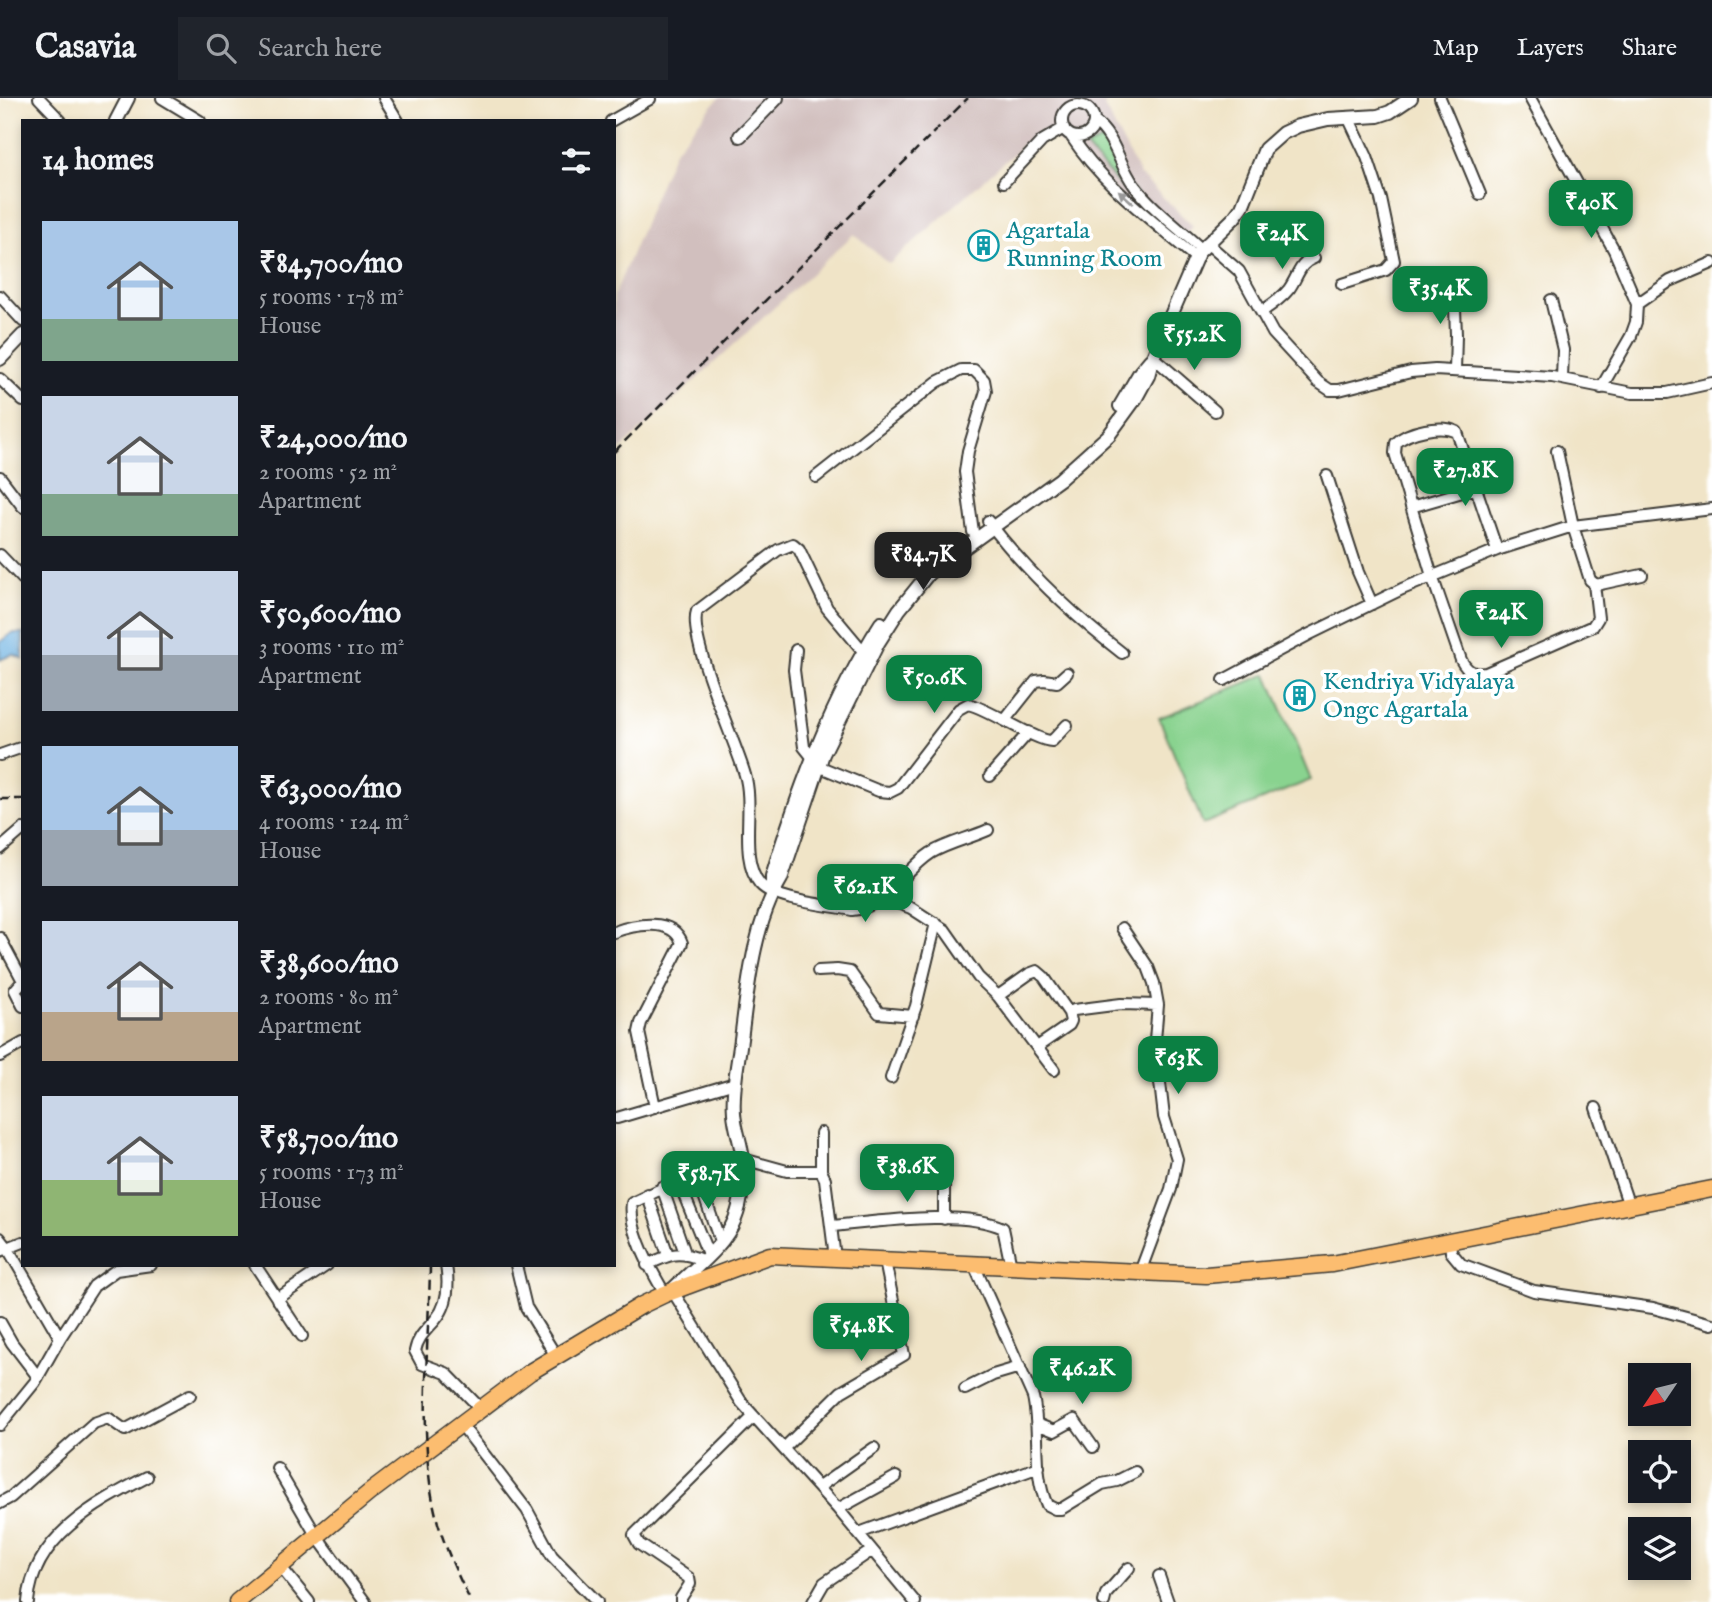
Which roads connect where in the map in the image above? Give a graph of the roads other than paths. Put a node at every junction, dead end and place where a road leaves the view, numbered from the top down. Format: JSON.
{"nodes":[{"id":1,"x":39,"y":98,"type":"edge"},
{"id":2,"x":128,"y":98,"type":"edge"},
{"id":3,"x":162,"y":98,"type":"edge"},
{"id":4,"x":384,"y":98,"type":"edge"},
{"id":5,"x":777,"y":98,"type":"edge"},
{"id":6,"x":1411,"y":98,"type":"edge"},
{"id":7,"x":1440,"y":98,"type":"edge"},
{"id":8,"x":1530,"y":98,"type":"edge"},
{"id":9,"x":650,"y":99,"type":"edge"},
{"id":10,"x":58,"y":119,"type":"edge"},
{"id":11,"x":118,"y":119,"type":"edge"},
{"id":12,"x":197,"y":119,"type":"edge"},
{"id":13,"x":397,"y":119,"type":"edge"},
{"id":14,"x":615,"y":119,"type":"edge"},
{"id":15,"x":1349,"y":119,"type":"junction"},
{"id":16,"x":1094,"y":121,"type":"junction"},
{"id":17,"x":1067,"y":132,"type":"junction"},
{"id":18,"x":740,"y":136,"type":"dead end"},
{"id":19,"x":1004,"y":182,"type":"dead end"},
{"id":20,"x":1480,"y":194,"type":"dead end"},
{"id":21,"x":1201,"y":250,"type":"junction"},
{"id":22,"x":1314,"y":258,"type":"dead end"},
{"id":23,"x":1712,"y":263,"type":"edge"},
{"id":24,"x":1454,"y":281,"type":"dead end"},
{"id":25,"x":1342,"y":284,"type":"dead end"},
{"id":26,"x":0,"y":296,"type":"edge"},
{"id":27,"x":1551,"y":300,"type":"dead end"},
{"id":28,"x":1637,"y":304,"type":"junction"},
{"id":29,"x":1261,"y":312,"type":"junction"},
{"id":30,"x":21,"y":319,"type":"edge"},
{"id":31,"x":21,"y":337,"type":"edge"},
{"id":32,"x":1153,"y":357,"type":"junction"},
{"id":33,"x":0,"y":359,"type":"edge"},
{"id":34,"x":1455,"y":371,"type":"junction"},
{"id":35,"x":0,"y":379,"type":"edge"},
{"id":36,"x":1562,"y":379,"type":"junction"},
{"id":37,"x":1712,"y":383,"type":"edge"},
{"id":38,"x":1601,"y":388,"type":"junction"},
{"id":39,"x":21,"y":399,"type":"edge"},
{"id":40,"x":1215,"y":411,"type":"dead end"},
{"id":41,"x":1557,"y":451,"type":"dead end"},
{"id":42,"x":1327,"y":476,"type":"dead end"},
{"id":43,"x":0,"y":477,"type":"edge"},
{"id":44,"x":816,"y":477,"type":"dead end"},
{"id":45,"x":1476,"y":488,"type":"junction"},
{"id":46,"x":21,"y":504,"type":"edge"},
{"id":47,"x":1411,"y":508,"type":"junction"},
{"id":48,"x":1712,"y":509,"type":"edge"},
{"id":49,"x":990,"y":525,"type":"junction"},
{"id":50,"x":1573,"y":526,"type":"junction"},
{"id":51,"x":973,"y":532,"type":"junction"},
{"id":52,"x":1497,"y":550,"type":"junction"},
{"id":53,"x":0,"y":555,"type":"edge"},
{"id":54,"x":1642,"y":575,"type":"dead end"},
{"id":55,"x":1432,"y":576,"type":"junction"},
{"id":56,"x":21,"y":577,"type":"edge"},
{"id":57,"x":1594,"y":584,"type":"junction"},
{"id":58,"x":1372,"y":604,"type":"junction"},
{"id":59,"x":875,"y":641,"type":"junction"},
{"id":60,"x":796,"y":650,"type":"dead end"},
{"id":61,"x":863,"y":651,"type":"junction"},
{"id":62,"x":1122,"y":653,"type":"dead end"},
{"id":63,"x":1067,"y":673,"type":"dead end"},
{"id":64,"x":1224,"y":680,"type":"dead end"},
{"id":65,"x":1004,"y":720,"type":"junction"},
{"id":66,"x":1067,"y":725,"type":"dead end"},
{"id":67,"x":1029,"y":732,"type":"junction"},
{"id":68,"x":21,"y":748,"type":"edge"},
{"id":69,"x":0,"y":755,"type":"edge"},
{"id":70,"x":817,"y":757,"type":"junction"},
{"id":71,"x":990,"y":776,"type":"dead end"},
{"id":72,"x":988,"y":830,"type":"dead end"},
{"id":73,"x":21,"y":831,"type":"edge"},
{"id":74,"x":0,"y":849,"type":"edge"},
{"id":75,"x":772,"y":894,"type":"junction"},
{"id":76,"x":883,"y":898,"type":"junction"},
{"id":77,"x":936,"y":923,"type":"junction"},
{"id":78,"x":1122,"y":928,"type":"dead end"},
{"id":79,"x":616,"y":931,"type":"edge"},
{"id":80,"x":0,"y":938,"type":"edge"},
{"id":81,"x":818,"y":971,"type":"dead end"},
{"id":82,"x":21,"y":977,"type":"edge"},
{"id":83,"x":21,"y":983,"type":"edge"},
{"id":84,"x":998,"y":996,"type":"junction"},
{"id":85,"x":21,"y":1002,"type":"edge"},
{"id":86,"x":1158,"y":1005,"type":"junction"},
{"id":87,"x":1069,"y":1013,"type":"junction"},
{"id":88,"x":913,"y":1016,"type":"junction"},
{"id":89,"x":21,"y":1044,"type":"edge"},
{"id":90,"x":1037,"y":1047,"type":"junction"},
{"id":91,"x":0,"y":1056,"type":"edge"},
{"id":92,"x":1054,"y":1070,"type":"dead end"},
{"id":93,"x":891,"y":1078,"type":"dead end"},
{"id":94,"x":735,"y":1083,"type":"junction"},
{"id":95,"x":655,"y":1107,"type":"junction"},
{"id":96,"x":1596,"y":1108,"type":"dead end"},
{"id":97,"x":617,"y":1118,"type":"dead end"},
{"id":98,"x":821,"y":1133,"type":"dead end"},
{"id":99,"x":743,"y":1159,"type":"junction"},
{"id":100,"x":944,"y":1164,"type":"dead end"},
{"id":101,"x":821,"y":1171,"type":"junction"},
{"id":102,"x":696,"y":1173,"type":"junction"},
{"id":103,"x":678,"y":1180,"type":"junction"},
{"id":104,"x":662,"y":1187,"type":"junction"},
{"id":105,"x":1712,"y":1189,"type":"edge"},
{"id":106,"x":647,"y":1194,"type":"junction"},
{"id":107,"x":1629,"y":1206,"type":"junction"},
{"id":108,"x":944,"y":1219,"type":"junction"},
{"id":109,"x":831,"y":1226,"type":"junction"},
{"id":110,"x":720,"y":1241,"type":"junction"},
{"id":111,"x":1450,"y":1241,"type":"junction"},
{"id":112,"x":21,"y":1242,"type":"edge"},
{"id":113,"x":2,"y":1245,"type":"edge"},
{"id":114,"x":685,"y":1253,"type":"junction"},
{"id":115,"x":668,"y":1255,"type":"junction"},
{"id":116,"x":705,"y":1257,"type":"junction"},
{"id":117,"x":835,"y":1258,"type":"junction"},
{"id":118,"x":885,"y":1261,"type":"junction"},
{"id":119,"x":647,"y":1265,"type":"junction"},
{"id":120,"x":974,"y":1265,"type":"junction"},
{"id":121,"x":1011,"y":1266,"type":"junction"},
{"id":122,"x":141,"y":1267,"type":"edge"},
{"id":123,"x":256,"y":1267,"type":"edge"},
{"id":124,"x":324,"y":1267,"type":"edge"},
{"id":125,"x":446,"y":1267,"type":"edge"},
{"id":126,"x":516,"y":1267,"type":"edge"},
{"id":127,"x":1140,"y":1272,"type":"junction"},
{"id":128,"x":669,"y":1292,"type":"junction"},
{"id":129,"x":277,"y":1299,"type":"junction"},
{"id":130,"x":0,"y":1322,"type":"edge"},
{"id":131,"x":1712,"y":1324,"type":"edge"},
{"id":132,"x":302,"y":1336,"type":"dead end"},
{"id":133,"x":60,"y":1338,"type":"junction"},
{"id":134,"x":556,"y":1356,"type":"junction"},
{"id":135,"x":1020,"y":1367,"type":"junction"},
{"id":136,"x":38,"y":1377,"type":"junction"},
{"id":137,"x":965,"y":1389,"type":"dead end"},
{"id":138,"x":190,"y":1395,"type":"dead end"},
{"id":139,"x":480,"y":1408,"type":"junction"},
{"id":140,"x":753,"y":1417,"type":"junction"},
{"id":141,"x":460,"y":1423,"type":"junction"},
{"id":142,"x":1037,"y":1424,"type":"junction"},
{"id":143,"x":0,"y":1425,"type":"edge"},
{"id":144,"x":1093,"y":1447,"type":"dead end"},
{"id":145,"x":784,"y":1448,"type":"junction"},
{"id":146,"x":874,"y":1448,"type":"dead end"},
{"id":147,"x":1039,"y":1467,"type":"junction"},
{"id":148,"x":277,"y":1468,"type":"dead end"},
{"id":149,"x":1135,"y":1472,"type":"dead end"},
{"id":150,"x":147,"y":1477,"type":"dead end"},
{"id":151,"x":896,"y":1477,"type":"dead end"},
{"id":152,"x":819,"y":1487,"type":"junction"},
{"id":153,"x":0,"y":1503,"type":"edge"},
{"id":154,"x":838,"y":1509,"type":"junction"},
{"id":155,"x":859,"y":1533,"type":"junction"},
{"id":156,"x":316,"y":1535,"type":"junction"},
{"id":157,"x":872,"y":1551,"type":"junction"},
{"id":158,"x":280,"y":1566,"type":"junction"},
{"id":159,"x":1129,"y":1568,"type":"dead end"},
{"id":160,"x":1159,"y":1576,"type":"dead end"},
{"id":161,"x":29,"y":1602,"type":"edge"},
{"id":162,"x":237,"y":1602,"type":"edge"},
{"id":163,"x":309,"y":1602,"type":"edge"},
{"id":164,"x":365,"y":1602,"type":"edge"},
{"id":165,"x":597,"y":1602,"type":"edge"},
{"id":166,"x":681,"y":1602,"type":"edge"},
{"id":167,"x":813,"y":1602,"type":"edge"},
{"id":168,"x":915,"y":1602,"type":"edge"},
{"id":169,"x":1104,"y":1602,"type":"edge"},
{"id":170,"x":1168,"y":1602,"type":"edge"}],
"edges":[{"from":1,"to":10,"type":"street"},
{"from":2,"to":11,"type":"street"},
{"from":3,"to":12,"type":"street"},
{"from":4,"to":13,"type":"street"},
{"from":5,"to":18,"type":"street"},
{"from":6,"to":15,"type":"street"},
{"from":7,"to":20,"type":"street"},
{"from":8,"to":28,"type":"street"},
{"from":9,"to":14,"type":"street"},
{"from":15,"to":21,"type":"street"},
{"from":15,"to":25,"type":"street"},
{"from":16,"to":17,"type":"street"},
{"from":16,"to":17,"type":"street"},
{"from":16,"to":21,"type":"street"},
{"from":17,"to":19,"type":"street"},
{"from":21,"to":17,"type":"street","one_way":true},
{"from":21,"to":29,"type":"street"},
{"from":21,"to":32,"type":"street"},
{"from":22,"to":29,"type":"street"},
{"from":23,"to":28,"type":"street"},
{"from":24,"to":34,"type":"street"},
{"from":26,"to":30,"type":"street"},
{"from":27,"to":36,"type":"street"},
{"from":28,"to":38,"type":"street"},
{"from":29,"to":34,"type":"street"},
{"from":31,"to":33,"type":"street"},
{"from":32,"to":40,"type":"street"},
{"from":32,"to":49,"type":"street"},
{"from":34,"to":36,"type":"street"},
{"from":35,"to":39,"type":"street"},
{"from":36,"to":38,"type":"street"},
{"from":37,"to":38,"type":"street"},
{"from":41,"to":50,"type":"street"},
{"from":42,"to":58,"type":"street"},
{"from":43,"to":46,"type":"street"},
{"from":44,"to":51,"type":"street"},
{"from":45,"to":47,"type":"street"},
{"from":45,"to":47,"type":"street"},
{"from":45,"to":52,"type":"street"},
{"from":47,"to":55,"type":"street"},
{"from":48,"to":50,"type":"street"},
{"from":49,"to":51,"type":"street"},
{"from":49,"to":59,"type":"street"},
{"from":49,"to":62,"type":"street"},
{"from":50,"to":52,"type":"street"},
{"from":50,"to":57,"type":"street"},
{"from":51,"to":59,"type":"street"},
{"from":52,"to":55,"type":"street"},
{"from":53,"to":56,"type":"street"},
{"from":54,"to":57,"type":"street"},
{"from":55,"to":57,"type":"street"},
{"from":55,"to":58,"type":"street"},
{"from":58,"to":64,"type":"street"},
{"from":59,"to":61,"type":"street"},
{"from":59,"to":70,"type":"street"},
{"from":60,"to":70,"type":"street"},
{"from":61,"to":70,"type":"street"},
{"from":61,"to":75,"type":"street"},
{"from":63,"to":65,"type":"street"},
{"from":65,"to":67,"type":"street"},
{"from":65,"to":70,"type":"street"},
{"from":66,"to":67,"type":"street"},
{"from":67,"to":71,"type":"street"},
{"from":68,"to":69,"type":"street"},
{"from":70,"to":75,"type":"street"},
{"from":72,"to":76,"type":"street"},
{"from":73,"to":74,"type":"street"},
{"from":75,"to":76,"type":"street"},
{"from":75,"to":94,"type":"street"},
{"from":76,"to":77,"type":"street"},
{"from":77,"to":84,"type":"street"},
{"from":77,"to":88,"type":"street"},
{"from":78,"to":86,"type":"street"},
{"from":79,"to":95,"type":"street"},
{"from":80,"to":82,"type":"street"},
{"from":81,"to":88,"type":"street"},
{"from":83,"to":85,"type":"street"},
{"from":84,"to":87,"type":"street"},
{"from":84,"to":90,"type":"street"},
{"from":86,"to":87,"type":"street"},
{"from":86,"to":127,"type":"street"},
{"from":87,"to":90,"type":"street"},
{"from":88,"to":93,"type":"street"},
{"from":89,"to":91,"type":"street"},
{"from":90,"to":92,"type":"street"},
{"from":94,"to":95,"type":"street"},
{"from":94,"to":99,"type":"street"},
{"from":95,"to":97,"type":"street"},
{"from":96,"to":107,"type":"street"},
{"from":98,"to":101,"type":"street"},
{"from":99,"to":101,"type":"street"},
{"from":99,"to":102,"type":"street"},
{"from":99,"to":110,"type":"street"},
{"from":100,"to":108,"type":"street"},
{"from":101,"to":109,"type":"street"},
{"from":102,"to":103,"type":"street"},
{"from":102,"to":110,"type":"street"},
{"from":103,"to":104,"type":"street"},
{"from":103,"to":116,"type":"street"},
{"from":104,"to":106,"type":"street"},
{"from":104,"to":114,"type":"street"},
{"from":105,"to":107,"type":"main road"},
{"from":106,"to":115,"type":"street"},
{"from":106,"to":119,"type":"street"},
{"from":107,"to":111,"type":"main road"},
{"from":108,"to":109,"type":"street"},
{"from":108,"to":121,"type":"street"},
{"from":109,"to":117,"type":"street"},
{"from":110,"to":116,"type":"street"},
{"from":111,"to":127,"type":"main road"},
{"from":111,"to":131,"type":"street"},
{"from":112,"to":113,"type":"street"},
{"from":113,"to":133,"type":"street"},
{"from":114,"to":115,"type":"street"},
{"from":114,"to":116,"type":"street"},
{"from":115,"to":119,"type":"street"},
{"from":116,"to":128,"type":"street"},
{"from":117,"to":118,"type":"main road"},
{"from":117,"to":128,"type":"main road"},
{"from":118,"to":120,"type":"main road"},
{"from":118,"to":145,"type":"street"},
{"from":119,"to":128,"type":"street"},
{"from":120,"to":121,"type":"main road"},
{"from":120,"to":135,"type":"street"},
{"from":121,"to":127,"type":"main road"},
{"from":122,"to":133,"type":"street"},
{"from":123,"to":129,"type":"street"},
{"from":124,"to":129,"type":"street"},
{"from":125,"to":139,"type":"street"},
{"from":126,"to":134,"type":"street"},
{"from":128,"to":134,"type":"main road"},
{"from":128,"to":140,"type":"street"},
{"from":129,"to":132,"type":"street"},
{"from":130,"to":136,"type":"street"},
{"from":133,"to":136,"type":"street"},
{"from":134,"to":139,"type":"main road"},
{"from":135,"to":137,"type":"street"},
{"from":135,"to":142,"type":"street"},
{"from":136,"to":143,"type":"street"},
{"from":138,"to":153,"type":"street"},
{"from":139,"to":141,"type":"main road"},
{"from":140,"to":145,"type":"street"},
{"from":140,"to":166,"type":"street"},
{"from":141,"to":156,"type":"main road"},
{"from":141,"to":165,"type":"street"},
{"from":142,"to":144,"type":"street"},
{"from":142,"to":147,"type":"street"},
{"from":145,"to":152,"type":"street"},
{"from":146,"to":152,"type":"street"},
{"from":147,"to":149,"type":"street"},
{"from":147,"to":155,"type":"street"},
{"from":148,"to":156,"type":"street"},
{"from":150,"to":161,"type":"street"},
{"from":151,"to":154,"type":"street"},
{"from":152,"to":154,"type":"street"},
{"from":154,"to":155,"type":"street"},
{"from":155,"to":157,"type":"street"},
{"from":156,"to":158,"type":"main road"},
{"from":156,"to":164,"type":"street"},
{"from":157,"to":167,"type":"street"},
{"from":157,"to":168,"type":"street"},
{"from":158,"to":162,"type":"main road"},
{"from":158,"to":163,"type":"street"},
{"from":159,"to":169,"type":"street"},
{"from":160,"to":170,"type":"street"}]}
